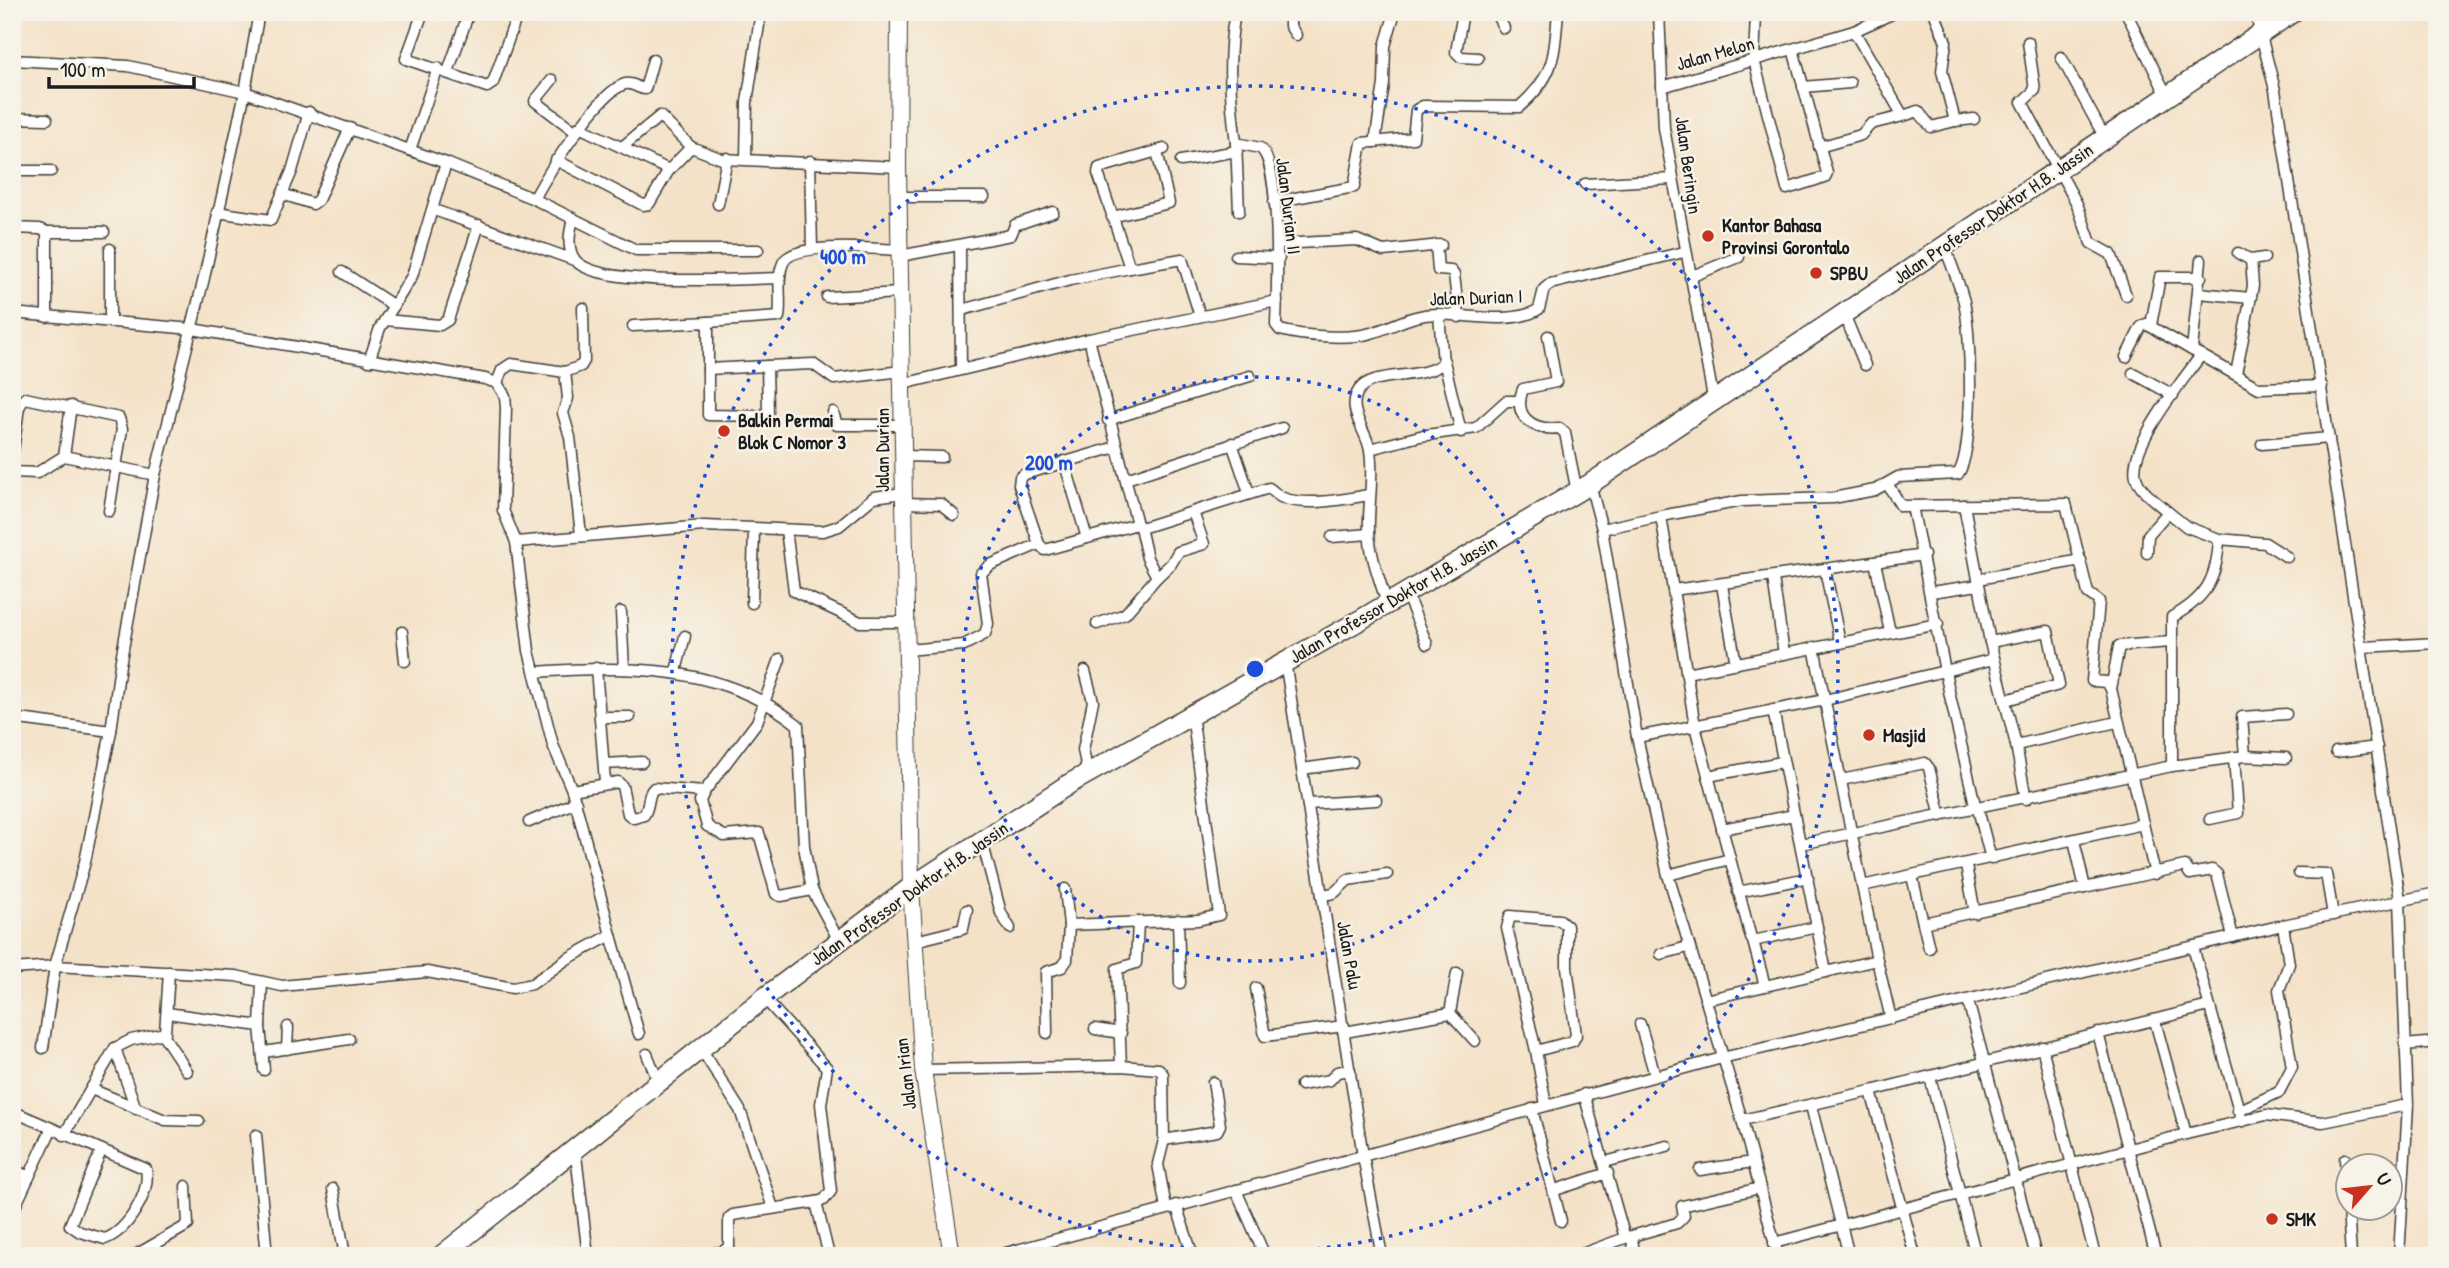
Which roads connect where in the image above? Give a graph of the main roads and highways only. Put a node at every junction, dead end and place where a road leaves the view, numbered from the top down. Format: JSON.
{"nodes":[{"id":1,"x":2293,"y":12,"type":"edge"},
{"id":2,"x":441,"y":1256,"type":"edge"}],
"edges":[{"from":1,"to":2,"type":"highway","name":"Jalan Professor Doktor H.B. Jassin"}]}
